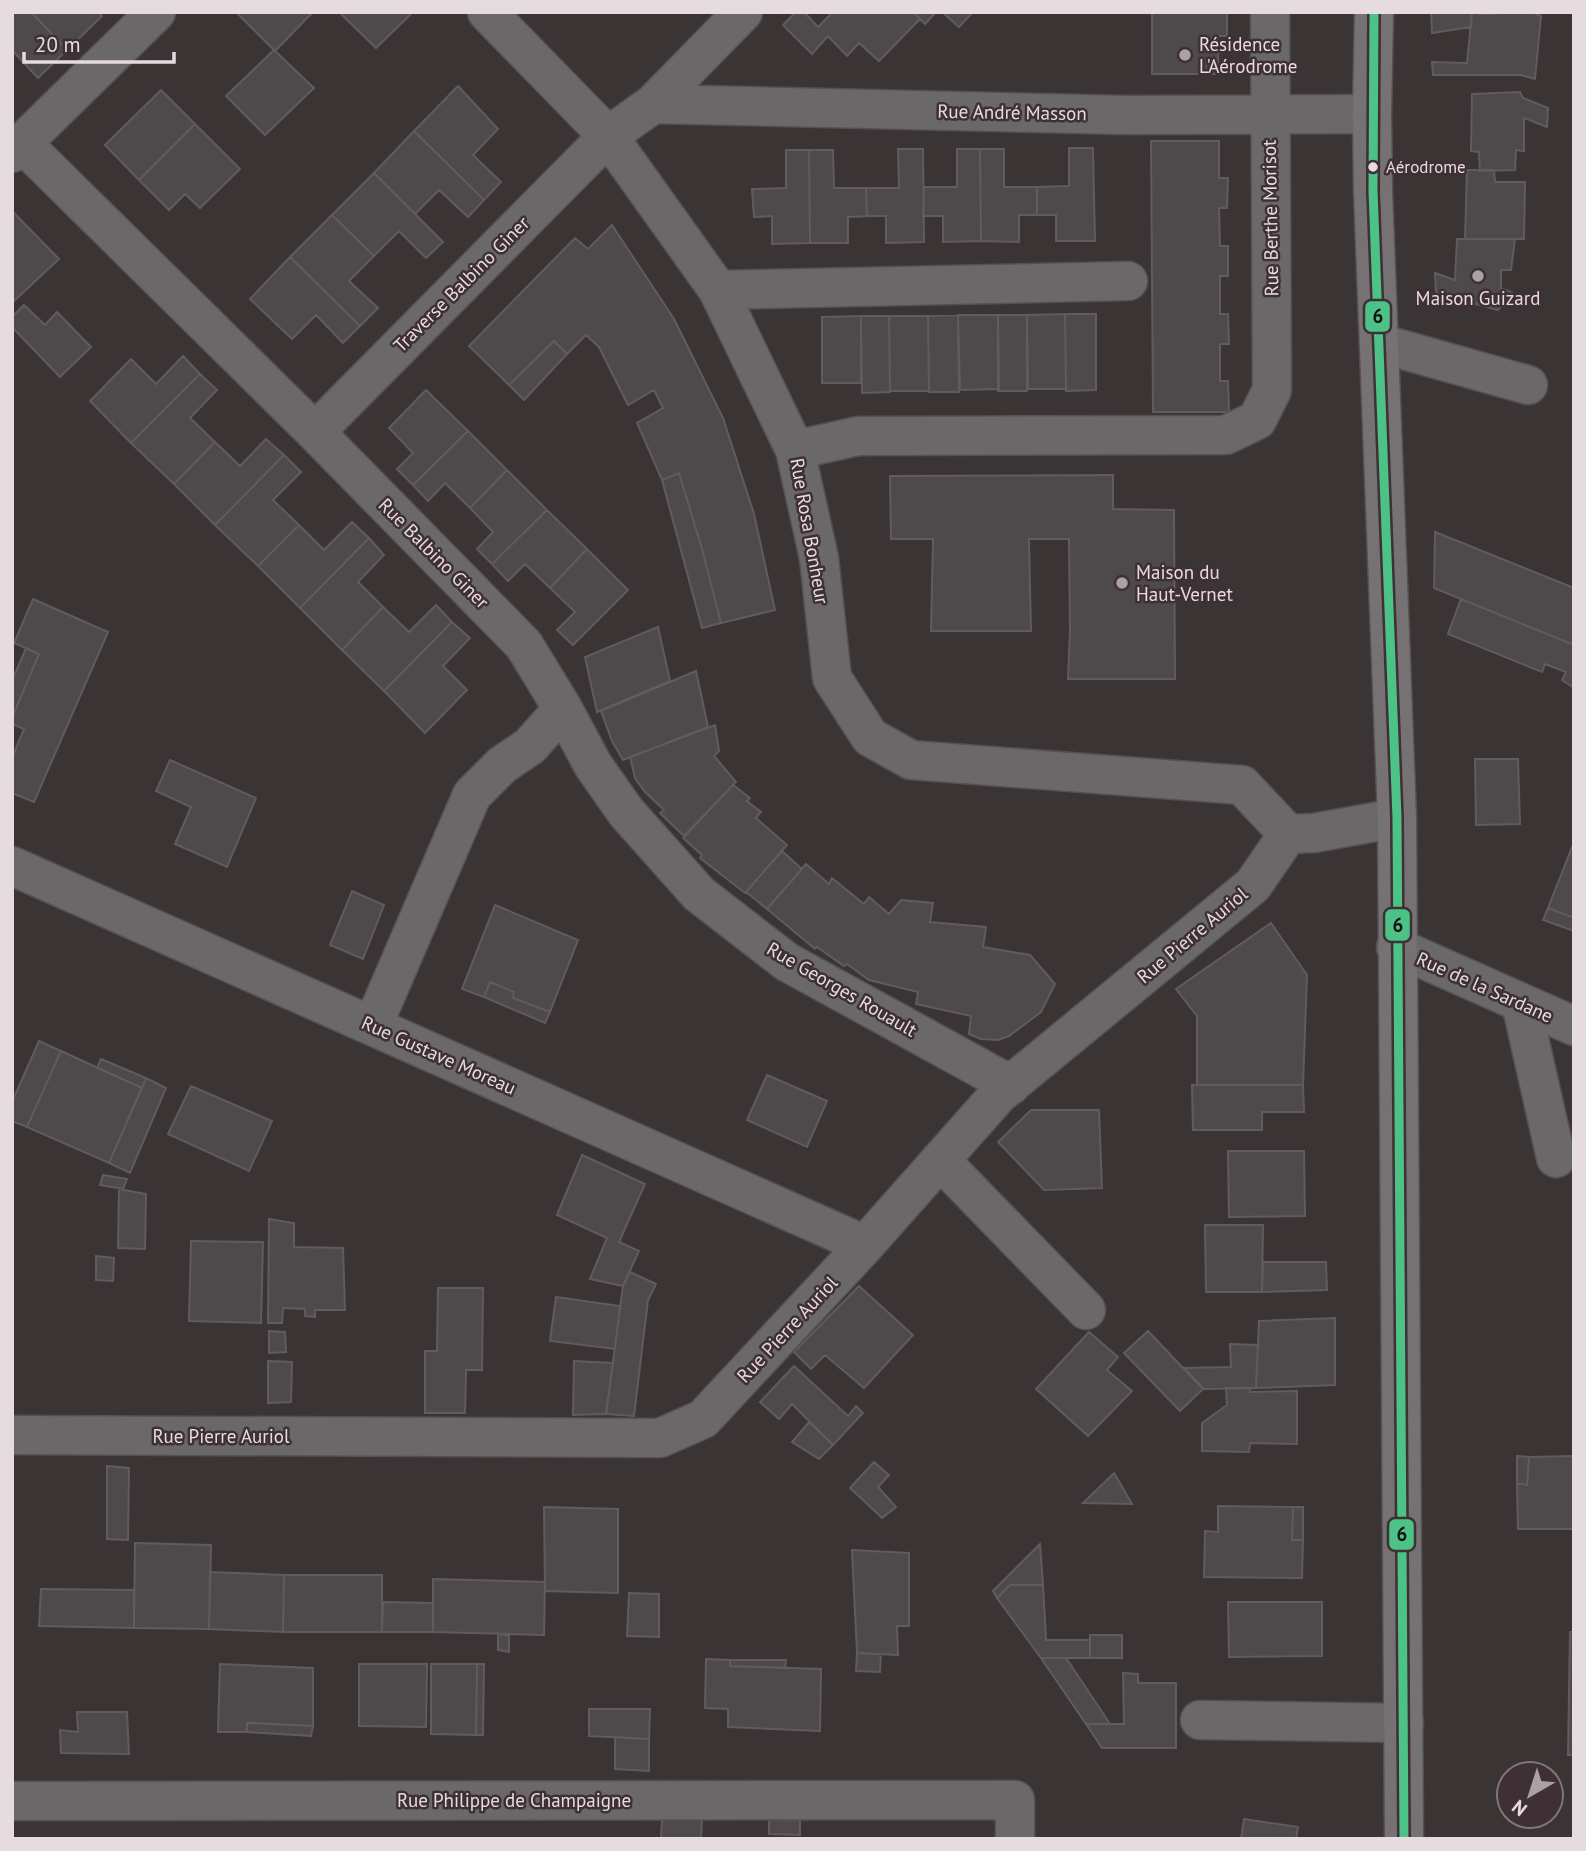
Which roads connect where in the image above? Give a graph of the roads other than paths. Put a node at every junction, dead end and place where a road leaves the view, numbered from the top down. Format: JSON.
{"nodes":[{"id":1,"x":156,"y":12,"type":"edge"},
{"id":2,"x":487,"y":12,"type":"edge"},
{"id":3,"x":743,"y":12,"type":"edge"},
{"id":4,"x":1270,"y":12,"type":"edge"},
{"id":5,"x":1374,"y":12,"type":"edge"},
{"id":6,"x":653,"y":104,"type":"junction"},
{"id":7,"x":1269,"y":114,"type":"junction"},
{"id":8,"x":1372,"y":114,"type":"junction"},
{"id":9,"x":608,"y":136,"type":"junction"},
{"id":10,"x":17,"y":148,"type":"edge"},
{"id":11,"x":1128,"y":281,"type":"dead end"},
{"id":12,"x":719,"y":290,"type":"junction"},
{"id":13,"x":1379,"y":343,"type":"junction"},
{"id":14,"x":1528,"y":385,"type":"dead end"},
{"id":15,"x":315,"y":432,"type":"junction"},
{"id":16,"x":795,"y":450,"type":"junction"},
{"id":17,"x":563,"y":709,"type":"junction"},
{"id":18,"x":1397,"y":818,"type":"junction"},
{"id":19,"x":1288,"y":834,"type":"junction"},
{"id":20,"x":12,"y":866,"type":"edge"},
{"id":21,"x":1396,"y":947,"type":"junction"},
{"id":22,"x":1521,"y":1003,"type":"junction"},
{"id":23,"x":373,"y":1025,"type":"junction"},
{"id":24,"x":1574,"y":1026,"type":"edge"},
{"id":25,"x":1010,"y":1085,"type":"junction"},
{"id":26,"x":1556,"y":1158,"type":"dead end"},
{"id":27,"x":940,"y":1160,"type":"junction"},
{"id":28,"x":865,"y":1245,"type":"junction"},
{"id":29,"x":1086,"y":1310,"type":"dead end"},
{"id":30,"x":12,"y":1435,"type":"edge"},
{"id":31,"x":1200,"y":1720,"type":"dead end"},
{"id":32,"x":1404,"y":1723,"type":"junction"},
{"id":33,"x":12,"y":1801,"type":"edge"},
{"id":34,"x":1015,"y":1839,"type":"edge"},
{"id":35,"x":1404,"y":1839,"type":"edge"}],
"edges":[{"from":1,"to":10,"type":"street"},
{"from":2,"to":9,"type":"street","name":"Rue Rosa Bonheur"},
{"from":3,"to":6,"type":"street"},
{"from":4,"to":7,"type":"street","name":"Rue Berthe Morisot"},
{"from":5,"to":8,"type":"main road"},
{"from":6,"to":7,"type":"street","name":"Rue André Masson"},
{"from":6,"to":9,"type":"street"},
{"from":7,"to":8,"type":"street","name":"Rue André Masson"},
{"from":7,"to":16,"type":"street","name":"Rue Berthe Morisot"},
{"from":8,"to":13,"type":"main road"},
{"from":9,"to":12,"type":"street","name":"Rue Rosa Bonheur"},
{"from":9,"to":15,"type":"street","name":"Traverse Balbino Giner"},
{"from":10,"to":15,"type":"street","name":"Rue Balbino Giner"},
{"from":11,"to":12,"type":"street"},
{"from":12,"to":16,"type":"street","name":"Rue Rosa Bonheur"},
{"from":13,"to":14,"type":"street"},
{"from":13,"to":18,"type":"main road"},
{"from":15,"to":17,"type":"street","name":"Rue Balbino Giner"},
{"from":16,"to":19,"type":"street","name":"Rue Rosa Bonheur"},
{"from":17,"to":23,"type":"street"},
{"from":17,"to":25,"type":"street","name":"Rue Georges Rouault"},
{"from":18,"to":19,"type":"street"},
{"from":18,"to":21,"type":"main road"},
{"from":19,"to":25,"type":"street","name":"Rue Pierre Auriol"},
{"from":20,"to":23,"type":"street","name":"Rue Gustave Moreau"},
{"from":21,"to":22,"type":"street","name":"Rue de la Sardane"},
{"from":21,"to":32,"type":"main road"},
{"from":22,"to":24,"type":"street","name":"Rue de la Sardane"},
{"from":22,"to":26,"type":"street"},
{"from":23,"to":28,"type":"street","name":"Rue Gustave Moreau"},
{"from":25,"to":27,"type":"street","name":"Rue Pierre Auriol"},
{"from":27,"to":28,"type":"street","name":"Rue Pierre Auriol"},
{"from":27,"to":29,"type":"street"},
{"from":28,"to":30,"type":"street","name":"Rue Pierre Auriol"},
{"from":31,"to":32,"type":"street"},
{"from":32,"to":35,"type":"main road"},
{"from":33,"to":34,"type":"street","name":"Rue Philippe de Champaigne"}]}
